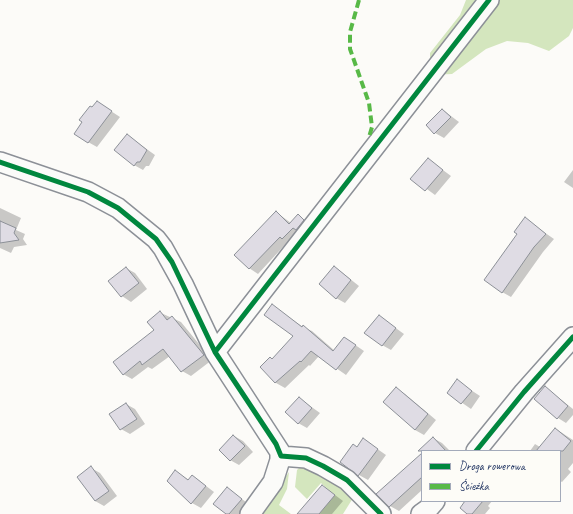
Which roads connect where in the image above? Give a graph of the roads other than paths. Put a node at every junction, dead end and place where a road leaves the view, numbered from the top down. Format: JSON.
{"nodes":[{"id":1,"x":489,"y":0,"type":"edge"},
{"id":2,"x":0,"y":162,"type":"edge"},
{"id":3,"x":573,"y":337,"type":"edge"},
{"id":4,"x":215,"y":352,"type":"junction"},
{"id":5,"x":477,"y":450,"type":"edge"},
{"id":6,"x":281,"y":456,"type":"junction"},
{"id":7,"x":434,"y":502,"type":"edge"},
{"id":8,"x":250,"y":514,"type":"edge"},
{"id":9,"x":381,"y":514,"type":"edge"},
{"id":10,"x":421,"y":514,"type":"edge"}],
"edges":[{"from":1,"to":4,"type":"street"},
{"from":2,"to":4,"type":"street"},
{"from":3,"to":5,"type":"street"},
{"from":4,"to":6,"type":"street"},
{"from":6,"to":8,"type":"street"},
{"from":6,"to":9,"type":"street"},
{"from":7,"to":10,"type":"street"}]}
